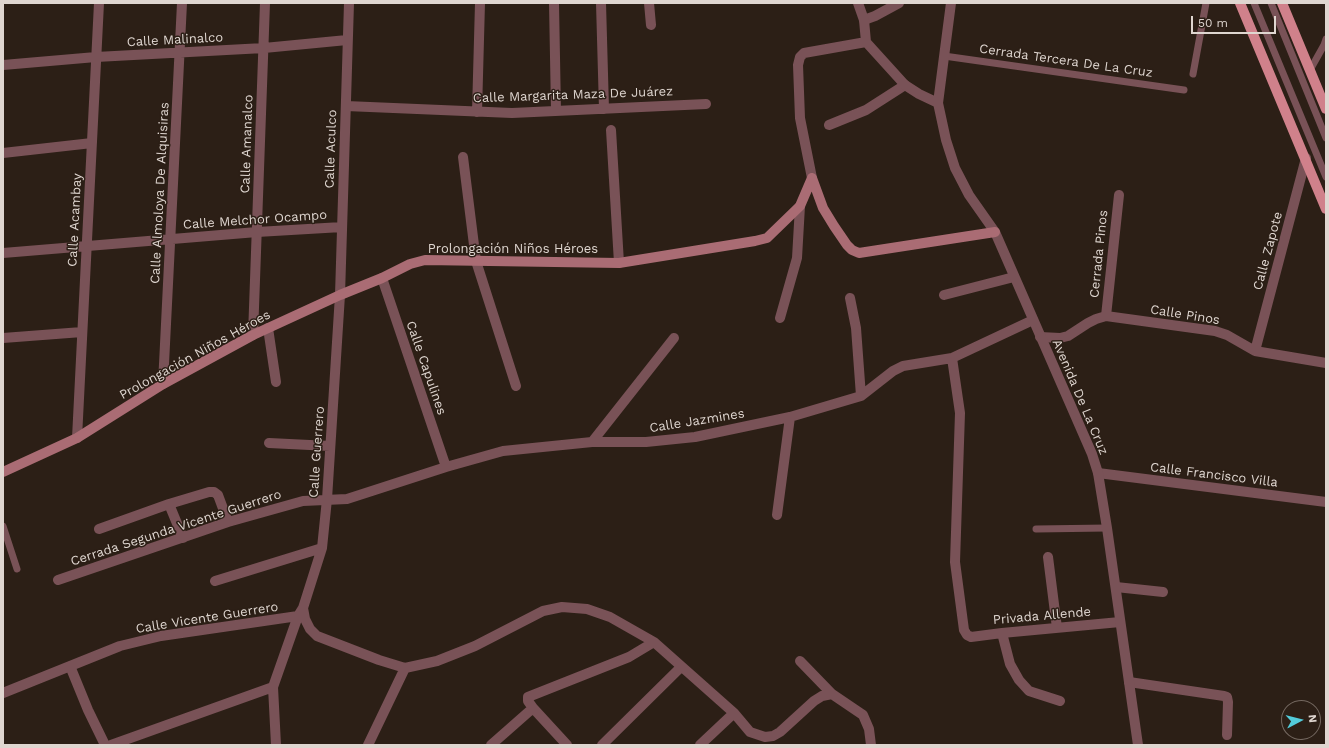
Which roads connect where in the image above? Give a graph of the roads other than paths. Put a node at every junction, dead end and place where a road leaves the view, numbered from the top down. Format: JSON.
{"nodes":[{"id":1,"x":99,"y":3,"type":"edge"},
{"id":2,"x":182,"y":3,"type":"edge"},
{"id":3,"x":266,"y":3,"type":"edge"},
{"id":4,"x":349,"y":3,"type":"edge"},
{"id":5,"x":480,"y":3,"type":"edge"},
{"id":6,"x":554,"y":3,"type":"edge"},
{"id":7,"x":601,"y":3,"type":"edge"},
{"id":8,"x":649,"y":3,"type":"edge"},
{"id":9,"x":858,"y":3,"type":"edge"},
{"id":10,"x":899,"y":3,"type":"edge"},
{"id":11,"x":950,"y":3,"type":"edge"},
{"id":12,"x":1206,"y":3,"type":"edge"},
{"id":13,"x":1240,"y":3,"type":"edge"},
{"id":14,"x":1254,"y":3,"type":"edge"},
{"id":15,"x":1271,"y":3,"type":"edge"},
{"id":16,"x":1282,"y":3,"type":"edge"},
{"id":17,"x":864,"y":20,"type":"junction"},
{"id":18,"x":651,"y":25,"type":"dead end"},
{"id":19,"x":1326,"y":39,"type":"edge"},
{"id":20,"x":348,"y":40,"type":"junction"},
{"id":21,"x":866,"y":42,"type":"junction"},
{"id":22,"x":264,"y":48,"type":"junction"},
{"id":23,"x":180,"y":52,"type":"junction"},
{"id":24,"x":944,"y":56,"type":"junction"},
{"id":25,"x":96,"y":57,"type":"junction"},
{"id":26,"x":3,"y":65,"type":"edge"},
{"id":27,"x":1310,"y":70,"type":"junction"},
{"id":28,"x":1193,"y":74,"type":"dead end"},
{"id":29,"x":905,"y":85,"type":"junction"},
{"id":30,"x":1184,"y":90,"type":"dead end"},
{"id":31,"x":938,"y":103,"type":"junction"},
{"id":32,"x":706,"y":104,"type":"dead end"},
{"id":33,"x":346,"y":106,"type":"junction"},
{"id":34,"x":604,"y":109,"type":"junction"},
{"id":35,"x":1326,"y":109,"type":"edge"},
{"id":36,"x":556,"y":111,"type":"junction"},
{"id":37,"x":477,"y":112,"type":"junction"},
{"id":38,"x":829,"y":125,"type":"dead end"},
{"id":39,"x":611,"y":130,"type":"dead end"},
{"id":40,"x":1326,"y":138,"type":"edge"},
{"id":41,"x":92,"y":143,"type":"junction"},
{"id":42,"x":3,"y":153,"type":"edge"},
{"id":43,"x":463,"y":157,"type":"dead end"},
{"id":44,"x":1306,"y":158,"type":"junction"},
{"id":45,"x":812,"y":178,"type":"junction"},
{"id":46,"x":1326,"y":178,"type":"edge"},
{"id":47,"x":1119,"y":195,"type":"dead end"},
{"id":48,"x":800,"y":206,"type":"junction"},
{"id":49,"x":1326,"y":209,"type":"edge"},
{"id":50,"x":342,"y":227,"type":"junction"},
{"id":51,"x":257,"y":232,"type":"junction"},
{"id":52,"x":995,"y":232,"type":"junction"},
{"id":53,"x":171,"y":239,"type":"junction"},
{"id":54,"x":86,"y":247,"type":"junction"},
{"id":55,"x":3,"y":253,"type":"edge"},
{"id":56,"x":476,"y":261,"type":"junction"},
{"id":57,"x":619,"y":263,"type":"junction"},
{"id":58,"x":1014,"y":277,"type":"junction"},
{"id":59,"x":382,"y":278,"type":"junction"},
{"id":60,"x":944,"y":295,"type":"dead end"},
{"id":61,"x":340,"y":296,"type":"junction"},
{"id":62,"x":850,"y":298,"type":"dead end"},
{"id":63,"x":1106,"y":316,"type":"junction"},
{"id":64,"x":780,"y":318,"type":"dead end"},
{"id":65,"x":1033,"y":320,"type":"junction"},
{"id":66,"x":268,"y":328,"type":"junction"},
{"id":67,"x":82,"y":332,"type":"junction"},
{"id":68,"x":253,"y":335,"type":"junction"},
{"id":69,"x":1040,"y":337,"type":"junction"},
{"id":70,"x":3,"y":338,"type":"edge"},
{"id":71,"x":674,"y":338,"type":"dead end"},
{"id":72,"x":1255,"y":351,"type":"junction"},
{"id":73,"x":952,"y":358,"type":"junction"},
{"id":74,"x":1326,"y":363,"type":"edge"},
{"id":75,"x":276,"y":382,"type":"dead end"},
{"id":76,"x":163,"y":384,"type":"junction"},
{"id":77,"x":516,"y":386,"type":"dead end"},
{"id":78,"x":861,"y":396,"type":"junction"},
{"id":79,"x":790,"y":417,"type":"junction"},
{"id":80,"x":77,"y":438,"type":"junction"},
{"id":81,"x":592,"y":442,"type":"junction"},
{"id":82,"x":269,"y":443,"type":"dead end"},
{"id":83,"x":330,"y":446,"type":"junction"},
{"id":84,"x":446,"y":467,"type":"junction"},
{"id":85,"x":3,"y":472,"type":"edge"},
{"id":86,"x":1098,"y":473,"type":"junction"},
{"id":87,"x":327,"y":499,"type":"junction"},
{"id":88,"x":1326,"y":502,"type":"edge"},
{"id":89,"x":169,"y":504,"type":"junction"},
{"id":90,"x":777,"y":515,"type":"dead end"},
{"id":91,"x":228,"y":522,"type":"junction"},
{"id":92,"x":3,"y":526,"type":"edge"},
{"id":93,"x":1107,"y":528,"type":"junction"},
{"id":94,"x":99,"y":529,"type":"dead end"},
{"id":95,"x":1036,"y":529,"type":"dead end"},
{"id":96,"x":183,"y":538,"type":"junction"},
{"id":97,"x":322,"y":548,"type":"junction"},
{"id":98,"x":1048,"y":557,"type":"dead end"},
{"id":99,"x":17,"y":569,"type":"dead end"},
{"id":100,"x":58,"y":580,"type":"dead end"},
{"id":101,"x":215,"y":581,"type":"dead end"},
{"id":102,"x":1116,"y":587,"type":"junction"},
{"id":103,"x":1163,"y":592,"type":"dead end"},
{"id":104,"x":301,"y":612,"type":"junction"},
{"id":105,"x":1120,"y":622,"type":"junction"},
{"id":106,"x":1057,"y":628,"type":"junction"},
{"id":107,"x":1002,"y":633,"type":"junction"},
{"id":108,"x":654,"y":642,"type":"junction"},
{"id":109,"x":800,"y":661,"type":"dead end"},
{"id":110,"x":70,"y":666,"type":"junction"},
{"id":111,"x":681,"y":667,"type":"junction"},
{"id":112,"x":405,"y":668,"type":"junction"},
{"id":113,"x":1129,"y":682,"type":"junction"},
{"id":114,"x":273,"y":687,"type":"junction"},
{"id":115,"x":3,"y":693,"type":"edge"},
{"id":116,"x":832,"y":694,"type":"junction"},
{"id":117,"x":1060,"y":701,"type":"dead end"},
{"id":118,"x":533,"y":708,"type":"junction"},
{"id":119,"x":734,"y":713,"type":"junction"},
{"id":120,"x":1227,"y":735,"type":"dead end"},
{"id":121,"x":105,"y":745,"type":"edge"},
{"id":122,"x":111,"y":745,"type":"edge"},
{"id":123,"x":276,"y":745,"type":"edge"},
{"id":124,"x":368,"y":745,"type":"edge"},
{"id":125,"x":491,"y":745,"type":"edge"},
{"id":126,"x":567,"y":745,"type":"edge"},
{"id":127,"x":602,"y":745,"type":"edge"},
{"id":128,"x":700,"y":745,"type":"edge"},
{"id":129,"x":871,"y":745,"type":"edge"},
{"id":130,"x":1138,"y":745,"type":"edge"}],
"edges":[{"from":1,"to":25,"type":"street","name":"Calle Acambay"},
{"from":2,"to":23,"type":"street","name":"Calle Almoloya De Alquisiras"},
{"from":3,"to":22,"type":"street","name":"Calle Amanalco"},
{"from":4,"to":20,"type":"street","name":"Calle Aculco"},
{"from":5,"to":37,"type":"street"},
{"from":6,"to":36,"type":"street"},
{"from":7,"to":34,"type":"street"},
{"from":8,"to":18,"type":"street"},
{"from":9,"to":17,"type":"street"},
{"from":10,"to":17,"type":"street"},
{"from":11,"to":24,"type":"street","name":"Avenida De La Cruz"},
{"from":12,"to":28,"type":"lane"},
{"from":13,"to":44,"type":"main road"},
{"from":14,"to":46,"type":"lane"},
{"from":15,"to":40,"type":"lane"},
{"from":16,"to":27,"type":"main road"},
{"from":17,"to":21,"type":"street"},
{"from":19,"to":27,"type":"lane"},
{"from":20,"to":22,"type":"street","name":"Calle Malinalco"},
{"from":20,"to":33,"type":"street","name":"Calle Aculco"},
{"from":21,"to":29,"type":"street"},
{"from":21,"to":45,"type":"street"},
{"from":22,"to":23,"type":"street","name":"Calle Malinalco"},
{"from":22,"to":51,"type":"street","name":"Calle Amanalco"},
{"from":23,"to":25,"type":"street","name":"Calle Malinalco"},
{"from":23,"to":53,"type":"street","name":"Calle Almoloya De Alquisiras"},
{"from":24,"to":30,"type":"lane","name":"Cerrada Tercera De La Cruz"},
{"from":24,"to":31,"type":"street","name":"Avenida De La Cruz"},
{"from":25,"to":26,"type":"street","name":"Calle Malinalco"},
{"from":25,"to":41,"type":"street","name":"Calle Acambay"},
{"from":27,"to":35,"type":"main road"},
{"from":29,"to":31,"type":"street"},
{"from":29,"to":38,"type":"street"},
{"from":31,"to":52,"type":"street","name":"Avenida De La Cruz"},
{"from":32,"to":34,"type":"street","name":"Calle Margarita Maza De Juárez"},
{"from":33,"to":37,"type":"street","name":"Calle Margarita Maza De Juárez"},
{"from":33,"to":50,"type":"street","name":"Calle Aculco"},
{"from":34,"to":36,"type":"street","name":"Calle Margarita Maza De Juárez"},
{"from":36,"to":37,"type":"street","name":"Calle Margarita Maza De Juárez"},
{"from":39,"to":57,"type":"street"},
{"from":41,"to":42,"type":"street"},
{"from":41,"to":54,"type":"street","name":"Calle Acambay"},
{"from":43,"to":56,"type":"street"},
{"from":44,"to":49,"type":"main road"},
{"from":44,"to":72,"type":"street","name":"Calle Zapote"},
{"from":45,"to":48,"type":"main road","name":"Prolongación Niños Héroes"},
{"from":45,"to":52,"type":"main road"},
{"from":47,"to":63,"type":"street","name":"Cerrada Pinos"},
{"from":48,"to":57,"type":"main road","name":"Prolongación Niños Héroes"},
{"from":48,"to":64,"type":"street"},
{"from":50,"to":51,"type":"street","name":"Calle Melchor Ocampo"},
{"from":50,"to":61,"type":"street","name":"Calle Aculco"},
{"from":51,"to":53,"type":"street","name":"Calle Melchor Ocampo"},
{"from":51,"to":68,"type":"street","name":"Calle Amanalco"},
{"from":52,"to":58,"type":"street","name":"Avenida De La Cruz"},
{"from":53,"to":54,"type":"street","name":"Calle Melchor Ocampo"},
{"from":53,"to":76,"type":"street","name":"Calle Almoloya De Alquisiras"},
{"from":54,"to":55,"type":"street","name":"Calle Melchor Ocampo"},
{"from":54,"to":67,"type":"street","name":"Calle Acambay"},
{"from":56,"to":57,"type":"main road","name":"Prolongación Niños Héroes"},
{"from":56,"to":59,"type":"main road","name":"Prolongación Niños Héroes"},
{"from":56,"to":77,"type":"street"},
{"from":58,"to":60,"type":"street"},
{"from":58,"to":65,"type":"street","name":"Avenida De La Cruz"},
{"from":59,"to":61,"type":"main road","name":"Prolongación Niños Héroes"},
{"from":59,"to":84,"type":"street","name":"Calle Capulines"},
{"from":61,"to":66,"type":"main road","name":"Prolongación Niños Héroes"},
{"from":61,"to":83,"type":"street","name":"Calle Guerrero"},
{"from":62,"to":78,"type":"street"},
{"from":63,"to":69,"type":"street"},
{"from":63,"to":72,"type":"street","name":"Calle Pinos"},
{"from":65,"to":69,"type":"street","name":"Avenida De La Cruz"},
{"from":65,"to":73,"type":"street","name":"Calle Jazmines"},
{"from":66,"to":68,"type":"main road","name":"Prolongación Niños Héroes"},
{"from":66,"to":75,"type":"street"},
{"from":67,"to":70,"type":"street"},
{"from":67,"to":80,"type":"street","name":"Calle Acambay"},
{"from":68,"to":76,"type":"main road","name":"Prolongación Niños Héroes"},
{"from":69,"to":86,"type":"street","name":"Avenida De La Cruz"},
{"from":71,"to":81,"type":"street"},
{"from":72,"to":74,"type":"street","name":"Calle Pinos"},
{"from":73,"to":78,"type":"street","name":"Calle Jazmines"},
{"from":73,"to":107,"type":"street","name":"Privada Allende"},
{"from":76,"to":80,"type":"main road","name":"Prolongación Niños Héroes"},
{"from":78,"to":79,"type":"street","name":"Calle Jazmines"},
{"from":79,"to":81,"type":"street","name":"Calle Jazmines"},
{"from":79,"to":90,"type":"street"},
{"from":80,"to":85,"type":"main road","name":"Prolongación Niños Héroes"},
{"from":81,"to":84,"type":"street","name":"Calle Jazmines"},
{"from":82,"to":83,"type":"street"},
{"from":83,"to":87,"type":"street","name":"Calle Guerrero"},
{"from":84,"to":87,"type":"street","name":"Calle Jazmines"},
{"from":86,"to":88,"type":"street","name":"Calle Francisco Villa"},
{"from":86,"to":93,"type":"street","name":"Avenida De La Cruz"},
{"from":87,"to":91,"type":"street","name":"Cerrada Segunda Vicente Guerrero"},
{"from":87,"to":97,"type":"street","name":"Calle Guerrero"},
{"from":89,"to":91,"type":"street"},
{"from":89,"to":94,"type":"street"},
{"from":89,"to":96,"type":"street"},
{"from":91,"to":96,"type":"street","name":"Cerrada Segunda Vicente Guerrero"},
{"from":92,"to":99,"type":"lane"},
{"from":93,"to":95,"type":"lane"},
{"from":93,"to":102,"type":"street","name":"Avenida De La Cruz"},
{"from":96,"to":100,"type":"street","name":"Cerrada Segunda Vicente Guerrero"},
{"from":97,"to":101,"type":"street"},
{"from":97,"to":104,"type":"street","name":"Calle Guerrero"},
{"from":98,"to":106,"type":"street"},
{"from":102,"to":103,"type":"street"},
{"from":102,"to":105,"type":"street","name":"Avenida De La Cruz"},
{"from":104,"to":110,"type":"street","name":"Calle Vicente Guerrero"},
{"from":104,"to":112,"type":"street"},
{"from":104,"to":114,"type":"street","name":"Calle Guerrero"},
{"from":105,"to":106,"type":"street","name":"Privada Allende"},
{"from":105,"to":113,"type":"street","name":"Avenida De La Cruz"},
{"from":106,"to":107,"type":"street","name":"Privada Allende"},
{"from":107,"to":117,"type":"street"},
{"from":108,"to":111,"type":"street"},
{"from":108,"to":112,"type":"street"},
{"from":108,"to":118,"type":"street"},
{"from":109,"to":116,"type":"street"},
{"from":110,"to":115,"type":"street","name":"Calle Vicente Guerrero"},
{"from":110,"to":121,"type":"street"},
{"from":111,"to":119,"type":"street"},
{"from":111,"to":127,"type":"street"},
{"from":112,"to":124,"type":"street"},
{"from":113,"to":120,"type":"street"},
{"from":113,"to":130,"type":"street","name":"Avenida De La Cruz"},
{"from":114,"to":122,"type":"street"},
{"from":114,"to":123,"type":"street"},
{"from":116,"to":119,"type":"street"},
{"from":116,"to":129,"type":"street"},
{"from":118,"to":125,"type":"street"},
{"from":118,"to":126,"type":"street"},
{"from":119,"to":128,"type":"street"}]}
